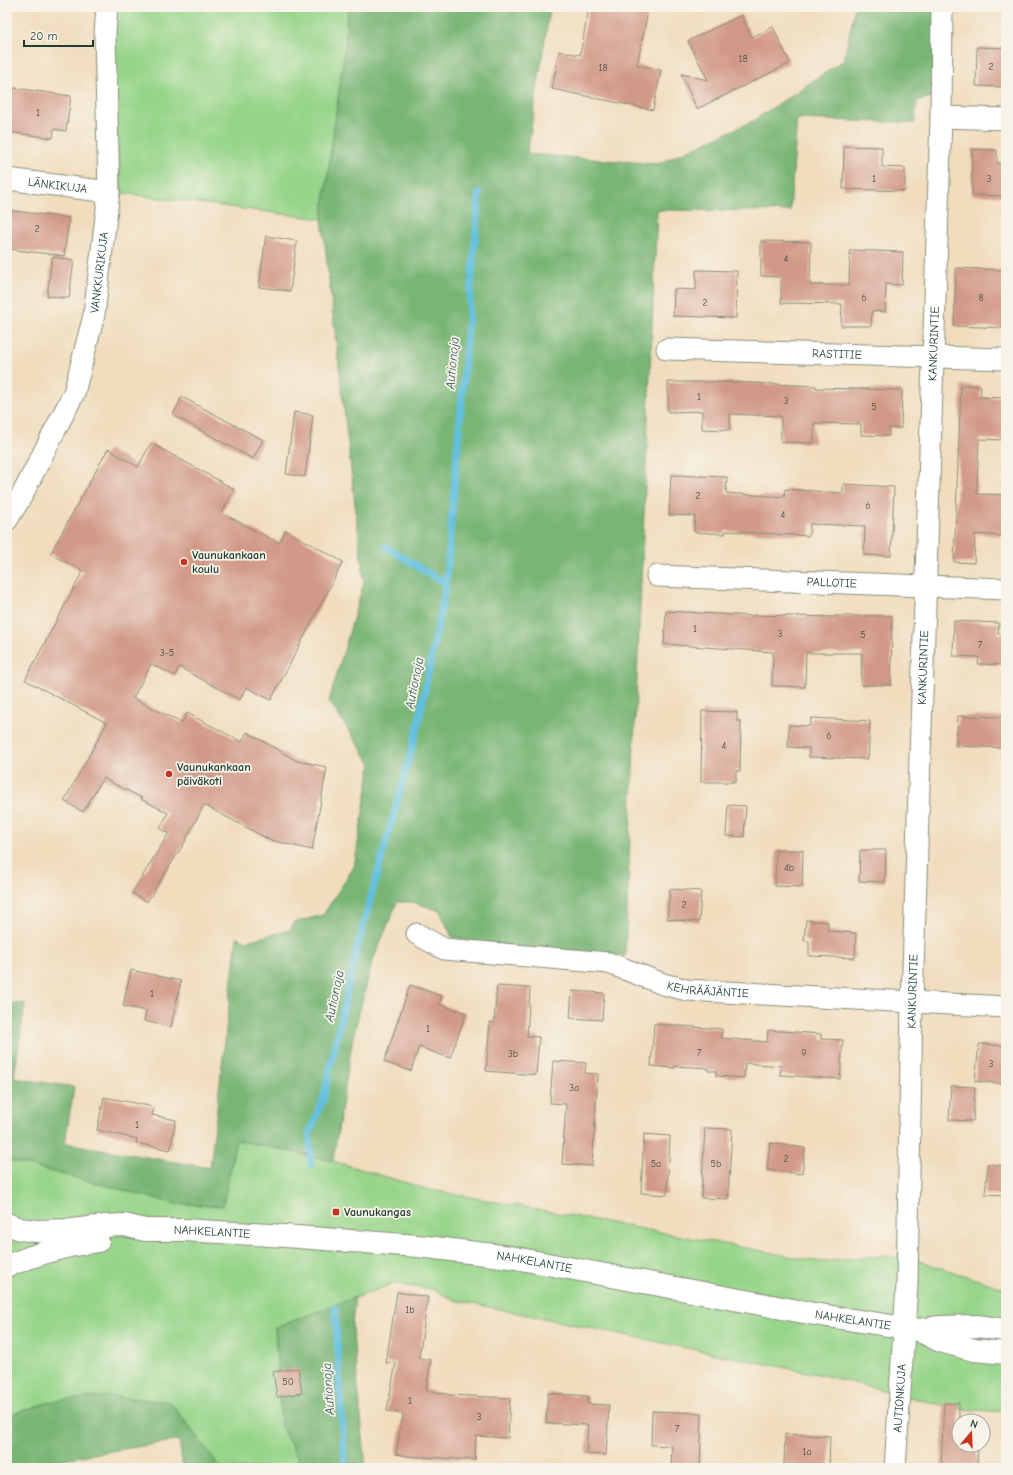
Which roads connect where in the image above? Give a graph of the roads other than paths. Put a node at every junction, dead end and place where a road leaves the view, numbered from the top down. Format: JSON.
{"nodes":[{"id":1,"x":107,"y":7,"type":"edge"},
{"id":2,"x":942,"y":7,"type":"edge"},
{"id":3,"x":941,"y":117,"type":"junction"},
{"id":4,"x":1006,"y":119,"type":"edge"},
{"id":5,"x":7,"y":178,"type":"edge"},
{"id":6,"x":109,"y":192,"type":"junction"},
{"id":7,"x":667,"y":349,"type":"dead end"},
{"id":8,"x":934,"y":356,"type":"junction"},
{"id":9,"x":1006,"y":359,"type":"edge"},
{"id":10,"x":7,"y":520,"type":"edge"},
{"id":11,"x":658,"y":576,"type":"dead end"},
{"id":12,"x":926,"y":586,"type":"junction"},
{"id":13,"x":1006,"y":589,"type":"edge"},
{"id":14,"x":417,"y":934,"type":"dead end"},
{"id":15,"x":912,"y":1001,"type":"junction"},
{"id":16,"x":1006,"y":1007,"type":"edge"},
{"id":17,"x":7,"y":1224,"type":"edge"},
{"id":18,"x":145,"y":1230,"type":"junction"},
{"id":19,"x":7,"y":1266,"type":"edge"},
{"id":20,"x":912,"y":1329,"type":"junction"},
{"id":21,"x":1006,"y":1330,"type":"edge"},
{"id":22,"x":1006,"y":1353,"type":"edge"},
{"id":23,"x":895,"y":1468,"type":"edge"}],
"edges":[{"from":1,"to":6,"type":"street","name":"VANKKURIKUJA"},
{"from":2,"to":3,"type":"street","name":"KANKURINTIE"},
{"from":3,"to":4,"type":"street"},
{"from":3,"to":8,"type":"street","name":"KANKURINTIE"},
{"from":5,"to":6,"type":"street","name":"LÄNKIKUJA"},
{"from":6,"to":10,"type":"street","name":"VANKKURIKUJA"},
{"from":7,"to":8,"type":"street","name":"RASTITIE"},
{"from":8,"to":9,"type":"street","name":"RASTITIE"},
{"from":8,"to":12,"type":"street","name":"KANKURINTIE"},
{"from":11,"to":12,"type":"street","name":"PALLOTIE"},
{"from":12,"to":13,"type":"street","name":"PALLOTIE"},
{"from":12,"to":15,"type":"street","name":"KANKURINTIE"},
{"from":14,"to":15,"type":"street","name":"KEHRÄÄJÄNTIE"},
{"from":15,"to":16,"type":"street","name":"KEHRÄÄJÄNTIE"},
{"from":15,"to":20,"type":"street","name":"KANKURINTIE"},
{"from":17,"to":18,"type":"main road","name":"NAHKELANTIE"},
{"from":18,"to":19,"type":"main road","name":"NAHKELANTIE"},
{"from":18,"to":20,"type":"main road","name":"NAHKELANTIE"},
{"from":20,"to":21,"type":"main road","name":"NAHKELANTIE"},
{"from":20,"to":22,"type":"main road","name":"NAHKELANTIE"},
{"from":20,"to":23,"type":"street","name":"AUTIONKUJA"}]}
